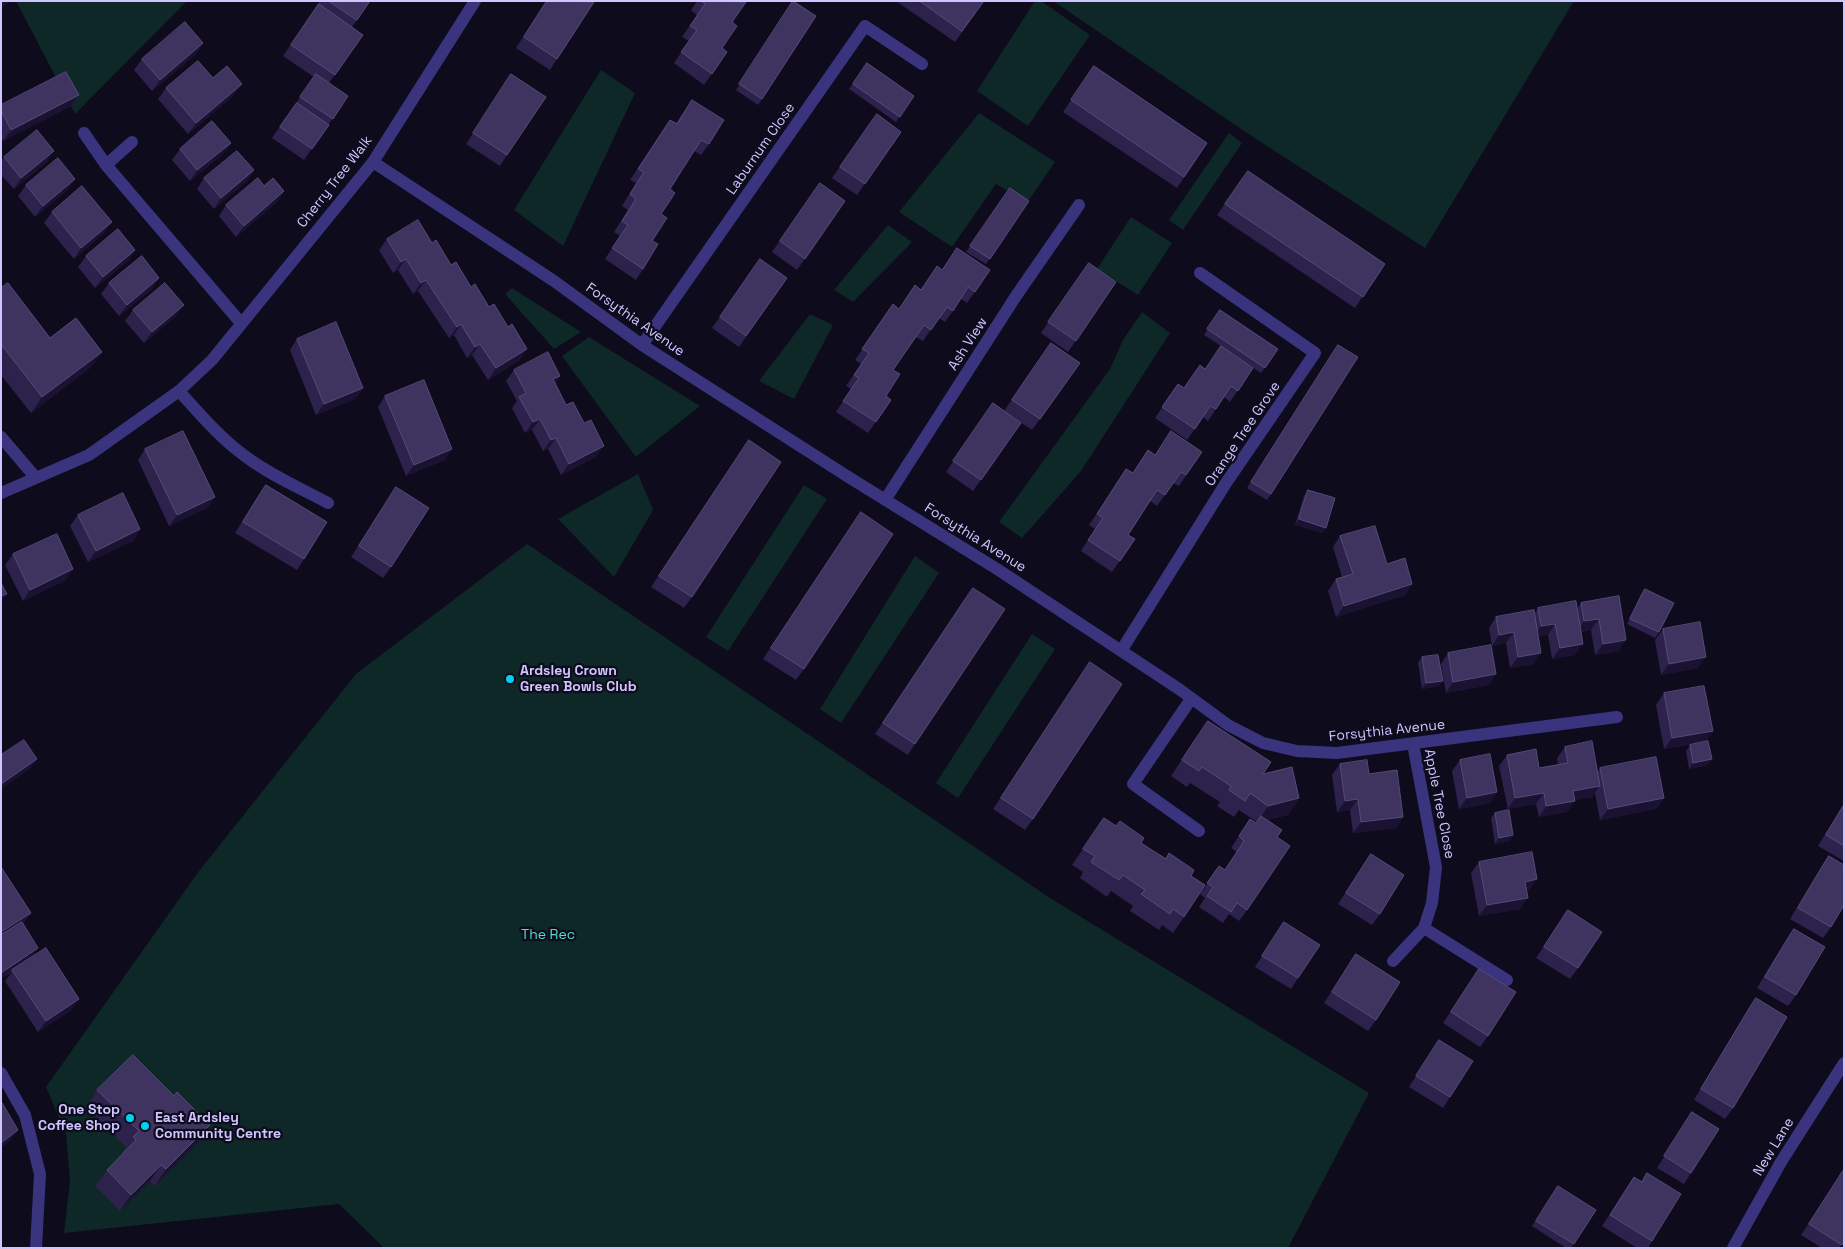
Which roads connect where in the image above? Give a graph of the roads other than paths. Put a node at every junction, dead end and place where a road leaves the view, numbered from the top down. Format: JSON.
{"nodes":[{"id":1,"x":475,"y":1,"type":"edge"},
{"id":2,"x":922,"y":64,"type":"dead end"},
{"id":3,"x":84,"y":133,"type":"dead end"},
{"id":4,"x":132,"y":142,"type":"dead end"},
{"id":5,"x":373,"y":162,"type":"junction"},
{"id":6,"x":106,"y":166,"type":"junction"},
{"id":7,"x":1079,"y":205,"type":"dead end"},
{"id":8,"x":1200,"y":273,"type":"dead end"},
{"id":9,"x":241,"y":323,"type":"junction"},
{"id":10,"x":642,"y":345,"type":"junction"},
{"id":11,"x":179,"y":391,"type":"junction"},
{"id":12,"x":1,"y":437,"type":"edge"},
{"id":13,"x":36,"y":478,"type":"junction"},
{"id":14,"x":1,"y":493,"type":"edge"},
{"id":15,"x":885,"y":500,"type":"junction"},
{"id":16,"x":328,"y":503,"type":"dead end"},
{"id":17,"x":1121,"y":650,"type":"junction"},
{"id":18,"x":1191,"y":699,"type":"junction"},
{"id":19,"x":1617,"y":717,"type":"dead end"},
{"id":20,"x":1412,"y":744,"type":"junction"},
{"id":21,"x":1199,"y":831,"type":"dead end"},
{"id":22,"x":1424,"y":928,"type":"junction"},
{"id":23,"x":1394,"y":961,"type":"dead end"},
{"id":24,"x":1507,"y":980,"type":"dead end"},
{"id":25,"x":1844,"y":1063,"type":"edge"},
{"id":26,"x":1,"y":1073,"type":"edge"},
{"id":27,"x":36,"y":1248,"type":"edge"},
{"id":28,"x":1733,"y":1248,"type":"edge"}],
"edges":[{"from":1,"to":5,"type":"street","name":"Cherry Tree Walk"},
{"from":2,"to":10,"type":"street","name":"Laburnum Close"},
{"from":3,"to":6,"type":"street"},
{"from":4,"to":6,"type":"street"},
{"from":5,"to":9,"type":"street","name":"Cherry Tree Walk"},
{"from":5,"to":10,"type":"street","name":"Forsythia Avenue"},
{"from":6,"to":9,"type":"street"},
{"from":7,"to":15,"type":"street","name":"Ash View"},
{"from":8,"to":17,"type":"street","name":"Orange Tree Grove"},
{"from":9,"to":11,"type":"street","name":"Cherry Tree Walk"},
{"from":10,"to":15,"type":"street","name":"Forsythia Avenue"},
{"from":11,"to":13,"type":"street","name":"Cherry Tree Walk"},
{"from":11,"to":16,"type":"street"},
{"from":12,"to":13,"type":"street"},
{"from":13,"to":14,"type":"street","name":"Cherry Tree Walk"},
{"from":15,"to":17,"type":"street","name":"Forsythia Avenue"},
{"from":17,"to":18,"type":"street","name":"Forsythia Avenue"},
{"from":18,"to":20,"type":"street","name":"Forsythia Avenue"},
{"from":18,"to":21,"type":"street"},
{"from":19,"to":20,"type":"street","name":"Forsythia Avenue"},
{"from":20,"to":22,"type":"street","name":"Apple Tree Close"},
{"from":22,"to":23,"type":"street","name":"Apple Tree Close"},
{"from":22,"to":24,"type":"street"},
{"from":25,"to":28,"type":"street","name":"New Lane"},
{"from":26,"to":27,"type":"street"}]}
